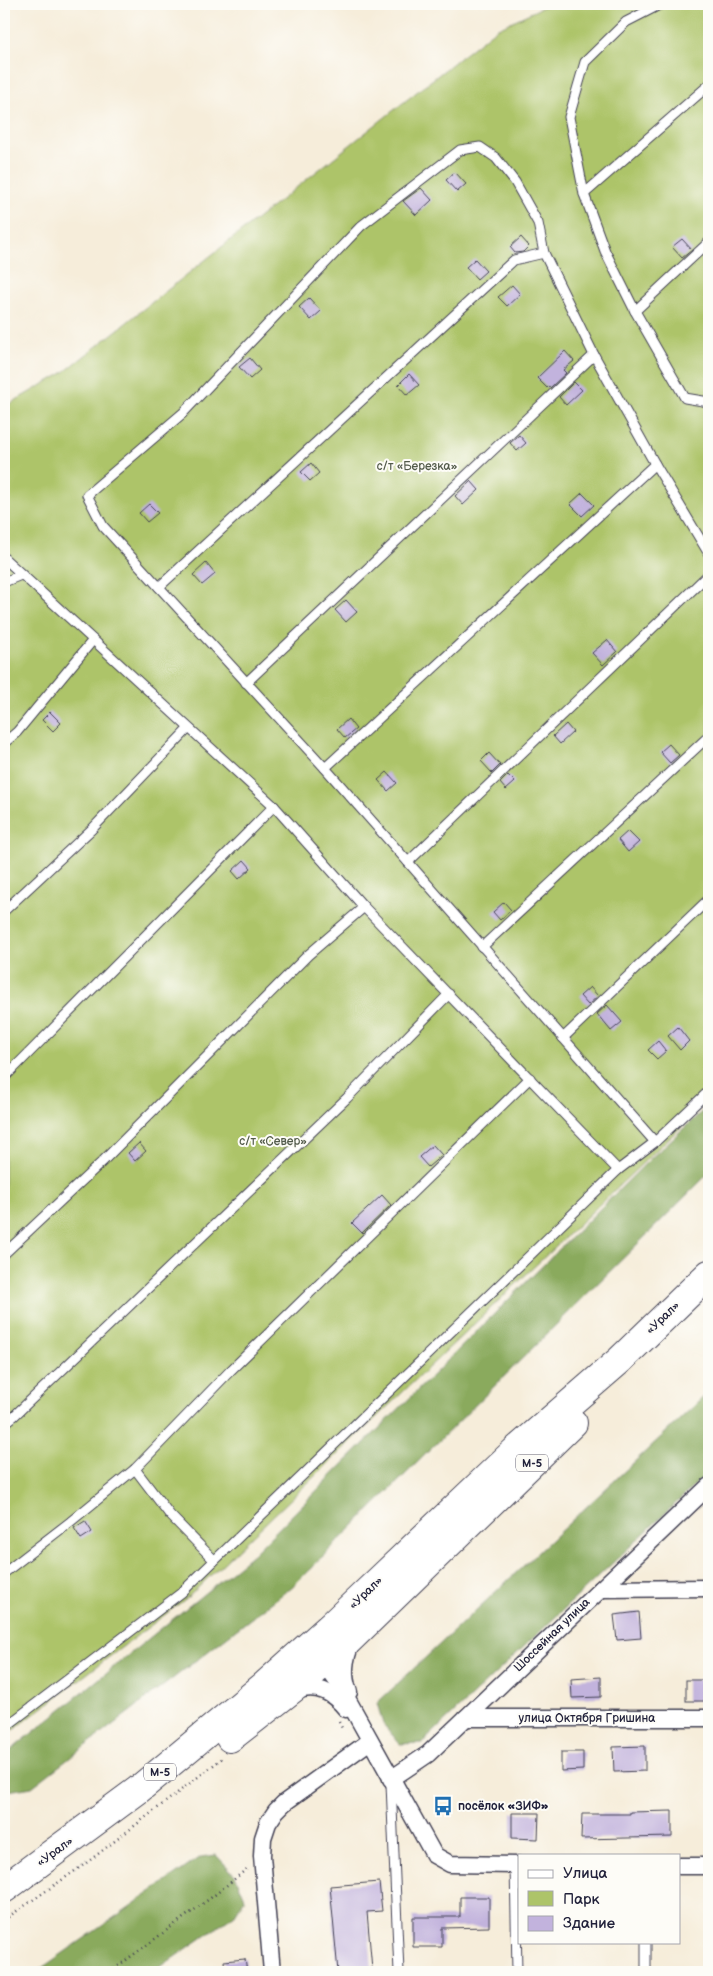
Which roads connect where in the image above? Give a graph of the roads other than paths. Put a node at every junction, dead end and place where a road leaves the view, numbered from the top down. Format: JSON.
{"nodes":[{"id":1,"x":661,"y":4,"type":"edge"},
{"id":2,"x":709,"y":85,"type":"edge"},
{"id":3,"x":584,"y":194,"type":"junction"},
{"id":4,"x":709,"y":242,"type":"edge"},
{"id":5,"x":544,"y":254,"type":"junction"},
{"id":6,"x":635,"y":311,"type":"junction"},
{"id":7,"x":594,"y":355,"type":"junction"},
{"id":8,"x":709,"y":402,"type":"edge"},
{"id":9,"x":655,"y":464,"type":"junction"},
{"id":10,"x":709,"y":554,"type":"edge"},
{"id":11,"x":4,"y":558,"type":"edge"},
{"id":12,"x":709,"y":574,"type":"edge"},
{"id":13,"x":21,"y":575,"type":"junction"},
{"id":14,"x":4,"y":582,"type":"edge"},
{"id":15,"x":159,"y":587,"type":"junction"},
{"id":16,"x":93,"y":640,"type":"junction"},
{"id":17,"x":246,"y":683,"type":"junction"},
{"id":18,"x":188,"y":729,"type":"junction"},
{"id":19,"x":709,"y":736,"type":"edge"},
{"id":20,"x":4,"y":743,"type":"edge"},
{"id":21,"x":326,"y":768,"type":"junction"},
{"id":22,"x":274,"y":806,"type":"junction"},
{"id":23,"x":408,"y":862,"type":"junction"},
{"id":24,"x":709,"y":900,"type":"edge"},
{"id":25,"x":364,"y":907,"type":"junction"},
{"id":26,"x":4,"y":911,"type":"edge"},
{"id":27,"x":482,"y":947,"type":"junction"},
{"id":28,"x":449,"y":994,"type":"junction"},
{"id":29,"x":563,"y":1038,"type":"junction"},
{"id":30,"x":4,"y":1078,"type":"edge"},
{"id":31,"x":530,"y":1078,"type":"junction"},
{"id":32,"x":709,"y":1091,"type":"edge"},
{"id":33,"x":654,"y":1142,"type":"junction"},
{"id":34,"x":618,"y":1170,"type":"junction"},
{"id":35,"x":4,"y":1254,"type":"edge"},
{"id":36,"x":709,"y":1274,"type":"edge"},
{"id":37,"x":709,"y":1295,"type":"edge"},
{"id":38,"x":4,"y":1424,"type":"edge"},
{"id":39,"x":135,"y":1469,"type":"junction"},
{"id":40,"x":709,"y":1486,"type":"edge"},
{"id":41,"x":214,"y":1560,"type":"junction"},
{"id":42,"x":4,"y":1572,"type":"edge"},
{"id":43,"x":709,"y":1588,"type":"edge"},
{"id":44,"x":601,"y":1589,"type":"junction"},
{"id":45,"x":356,"y":1634,"type":"junction"},
{"id":46,"x":317,"y":1654,"type":"junction"},
{"id":47,"x":283,"y":1696,"type":"junction"},
{"id":48,"x":466,"y":1718,"type":"junction"},
{"id":49,"x":709,"y":1718,"type":"edge"},
{"id":50,"x":4,"y":1728,"type":"edge"},
{"id":51,"x":370,"y":1740,"type":"junction"},
{"id":52,"x":391,"y":1779,"type":"junction"},
{"id":53,"x":517,"y":1865,"type":"edge"},
{"id":54,"x":680,"y":1866,"type":"edge"},
{"id":55,"x":709,"y":1866,"type":"edge"},
{"id":56,"x":4,"y":1889,"type":"edge"},
{"id":57,"x":4,"y":1906,"type":"edge"},
{"id":58,"x":646,"y":1944,"type":"edge"},
{"id":59,"x":272,"y":1972,"type":"edge"},
{"id":60,"x":399,"y":1972,"type":"edge"},
{"id":61,"x":517,"y":1972,"type":"edge"},
{"id":62,"x":646,"y":1972,"type":"edge"}],
"edges":[{"from":1,"to":3,"type":"lane"},
{"from":2,"to":3,"type":"lane"},
{"from":3,"to":6,"type":"lane"},
{"from":4,"to":6,"type":"lane"},
{"from":5,"to":7,"type":"lane"},
{"from":5,"to":15,"type":"lane"},
{"from":5,"to":15,"type":"lane"},
{"from":6,"to":8,"type":"lane"},
{"from":7,"to":9,"type":"lane"},
{"from":7,"to":17,"type":"lane"},
{"from":9,"to":10,"type":"lane"},
{"from":9,"to":21,"type":"lane"},
{"from":11,"to":13,"type":"lane"},
{"from":12,"to":23,"type":"lane"},
{"from":13,"to":14,"type":"lane"},
{"from":13,"to":16,"type":"lane"},
{"from":15,"to":17,"type":"lane"},
{"from":16,"to":18,"type":"lane"},
{"from":16,"to":20,"type":"lane"},
{"from":17,"to":21,"type":"lane"},
{"from":18,"to":22,"type":"lane"},
{"from":18,"to":26,"type":"lane"},
{"from":19,"to":27,"type":"lane"},
{"from":21,"to":23,"type":"lane"},
{"from":22,"to":25,"type":"lane"},
{"from":22,"to":30,"type":"lane"},
{"from":23,"to":27,"type":"lane"},
{"from":24,"to":29,"type":"lane"},
{"from":25,"to":28,"type":"lane"},
{"from":25,"to":35,"type":"lane"},
{"from":27,"to":29,"type":"lane"},
{"from":28,"to":31,"type":"lane"},
{"from":28,"to":38,"type":"lane"},
{"from":29,"to":33,"type":"lane"},
{"from":31,"to":34,"type":"lane"},
{"from":31,"to":39,"type":"lane"},
{"from":32,"to":33,"type":"lane"},
{"from":33,"to":34,"type":"lane"},
{"from":34,"to":41,"type":"lane"},
{"from":36,"to":46,"type":"highway","name":"«Урал»","number":"М-5"},
{"from":37,"to":45,"type":"highway","name":"«Урал»","number":"М-5"},
{"from":39,"to":41,"type":"lane"},
{"from":39,"to":42,"type":"lane"},
{"from":40,"to":44,"type":"street","name":"Шоссейная улица"},
{"from":41,"to":50,"type":"lane"},
{"from":43,"to":44,"type":"street"},
{"from":44,"to":48,"type":"street","name":"Шоссейная улица"},
{"from":45,"to":46,"type":"highway","name":"«Урал»","number":"М-5"},
{"from":45,"to":51,"type":"street"},
{"from":46,"to":47,"type":"highway","name":"«Урал»","number":"М-5"},
{"from":46,"to":51,"type":"street"},
{"from":46,"to":56,"type":"highway","name":"«Урал»","number":"М-5"},
{"from":47,"to":51,"type":"street"},
{"from":47,"to":57,"type":"highway","name":"«Урал»","number":"М-5"},
{"from":48,"to":49,"type":"street","name":"улица Октября Гришина"},
{"from":48,"to":52,"type":"street","name":"Шоссейная улица"},
{"from":51,"to":52,"type":"street"},
{"from":51,"to":59,"type":"street"},
{"from":52,"to":53,"type":"street"},
{"from":52,"to":60,"type":"lane"},
{"from":53,"to":61,"type":"lane"},
{"from":54,"to":55,"type":"street"},
{"from":58,"to":62,"type":"lane"}]}
